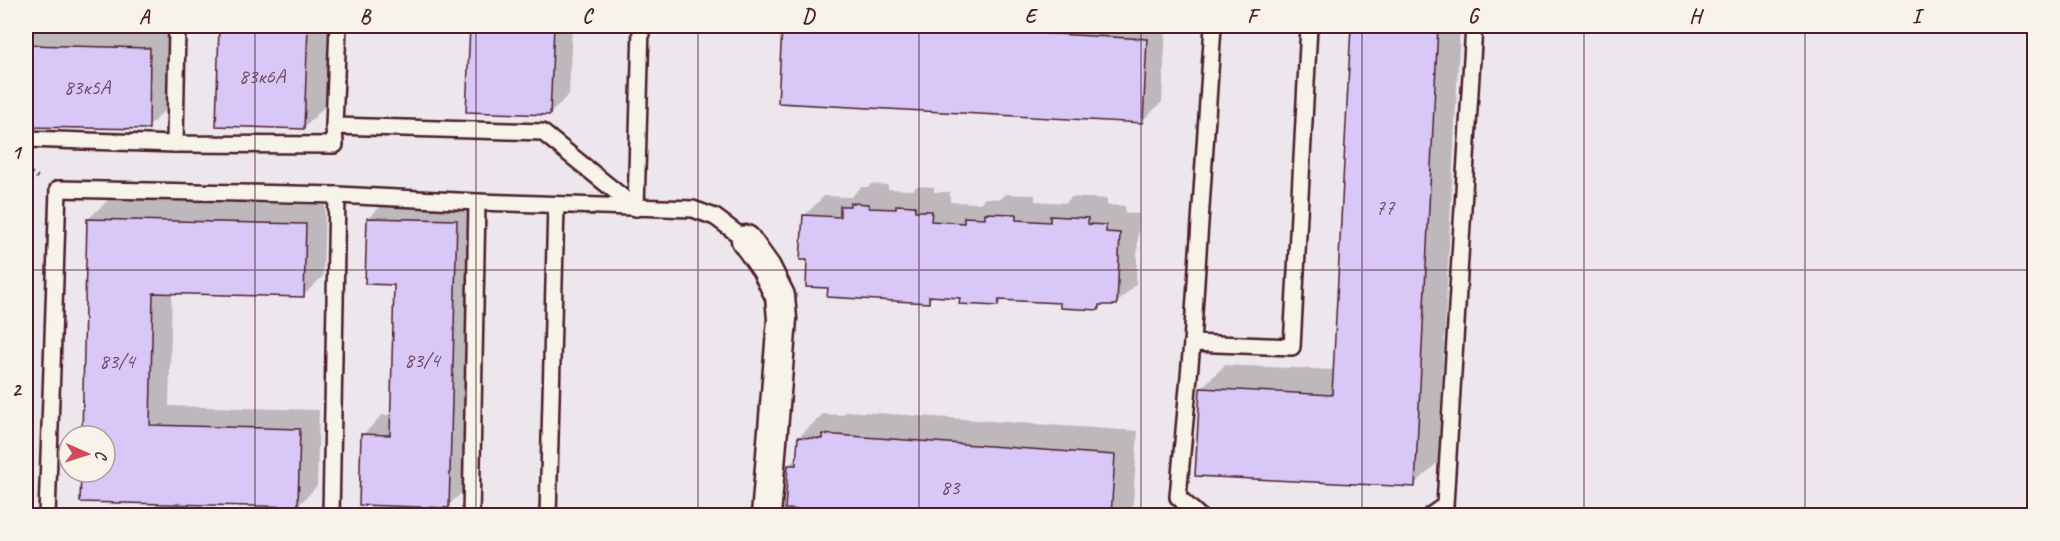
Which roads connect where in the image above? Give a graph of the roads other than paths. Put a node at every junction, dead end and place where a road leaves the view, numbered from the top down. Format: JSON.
{"nodes":[{"id":1,"x":177,"y":26,"type":"edge"},
{"id":2,"x":338,"y":26,"type":"edge"},
{"id":3,"x":641,"y":26,"type":"edge"},
{"id":4,"x":1213,"y":26,"type":"edge"},
{"id":5,"x":1309,"y":26,"type":"edge"},
{"id":6,"x":1474,"y":26,"type":"edge"},
{"id":7,"x":334,"y":126,"type":"junction"},
{"id":8,"x":26,"y":139,"type":"edge"},
{"id":9,"x":175,"y":144,"type":"junction"},
{"id":10,"x":337,"y":195,"type":"junction"},
{"id":11,"x":477,"y":202,"type":"junction"},
{"id":12,"x":556,"y":205,"type":"junction"},
{"id":13,"x":636,"y":208,"type":"junction"},
{"id":14,"x":746,"y":240,"type":"joint"},
{"id":15,"x":1192,"y":343,"type":"junction"},
{"id":16,"x":47,"y":516,"type":"edge"},
{"id":17,"x":331,"y":516,"type":"edge"},
{"id":18,"x":471,"y":516,"type":"edge"},
{"id":19,"x":548,"y":516,"type":"edge"},
{"id":20,"x":766,"y":516,"type":"edge"},
{"id":21,"x":1199,"y":516,"type":"edge"},
{"id":22,"x":1430,"y":516,"type":"edge"}],
"edges":[{"from":1,"to":9,"type":"lane"},
{"from":2,"to":7,"type":"lane"},
{"from":3,"to":13,"type":"lane"},
{"from":4,"to":15,"type":"lane"},
{"from":5,"to":15,"type":"lane"},
{"from":6,"to":22,"type":"lane"},
{"from":7,"to":9,"type":"lane"},
{"from":7,"to":13,"type":"lane"},
{"from":8,"to":9,"type":"lane"},
{"from":10,"to":11,"type":"lane"},
{"from":10,"to":16,"type":"lane"},
{"from":10,"to":17,"type":"lane"},
{"from":11,"to":12,"type":"lane"},
{"from":11,"to":18,"type":"lane"},
{"from":12,"to":13,"type":"lane"},
{"from":12,"to":19,"type":"lane"},
{"from":13,"to":14,"type":"lane"},
{"from":14,"to":20,"type":"street"},
{"from":15,"to":21,"type":"lane"}]}
